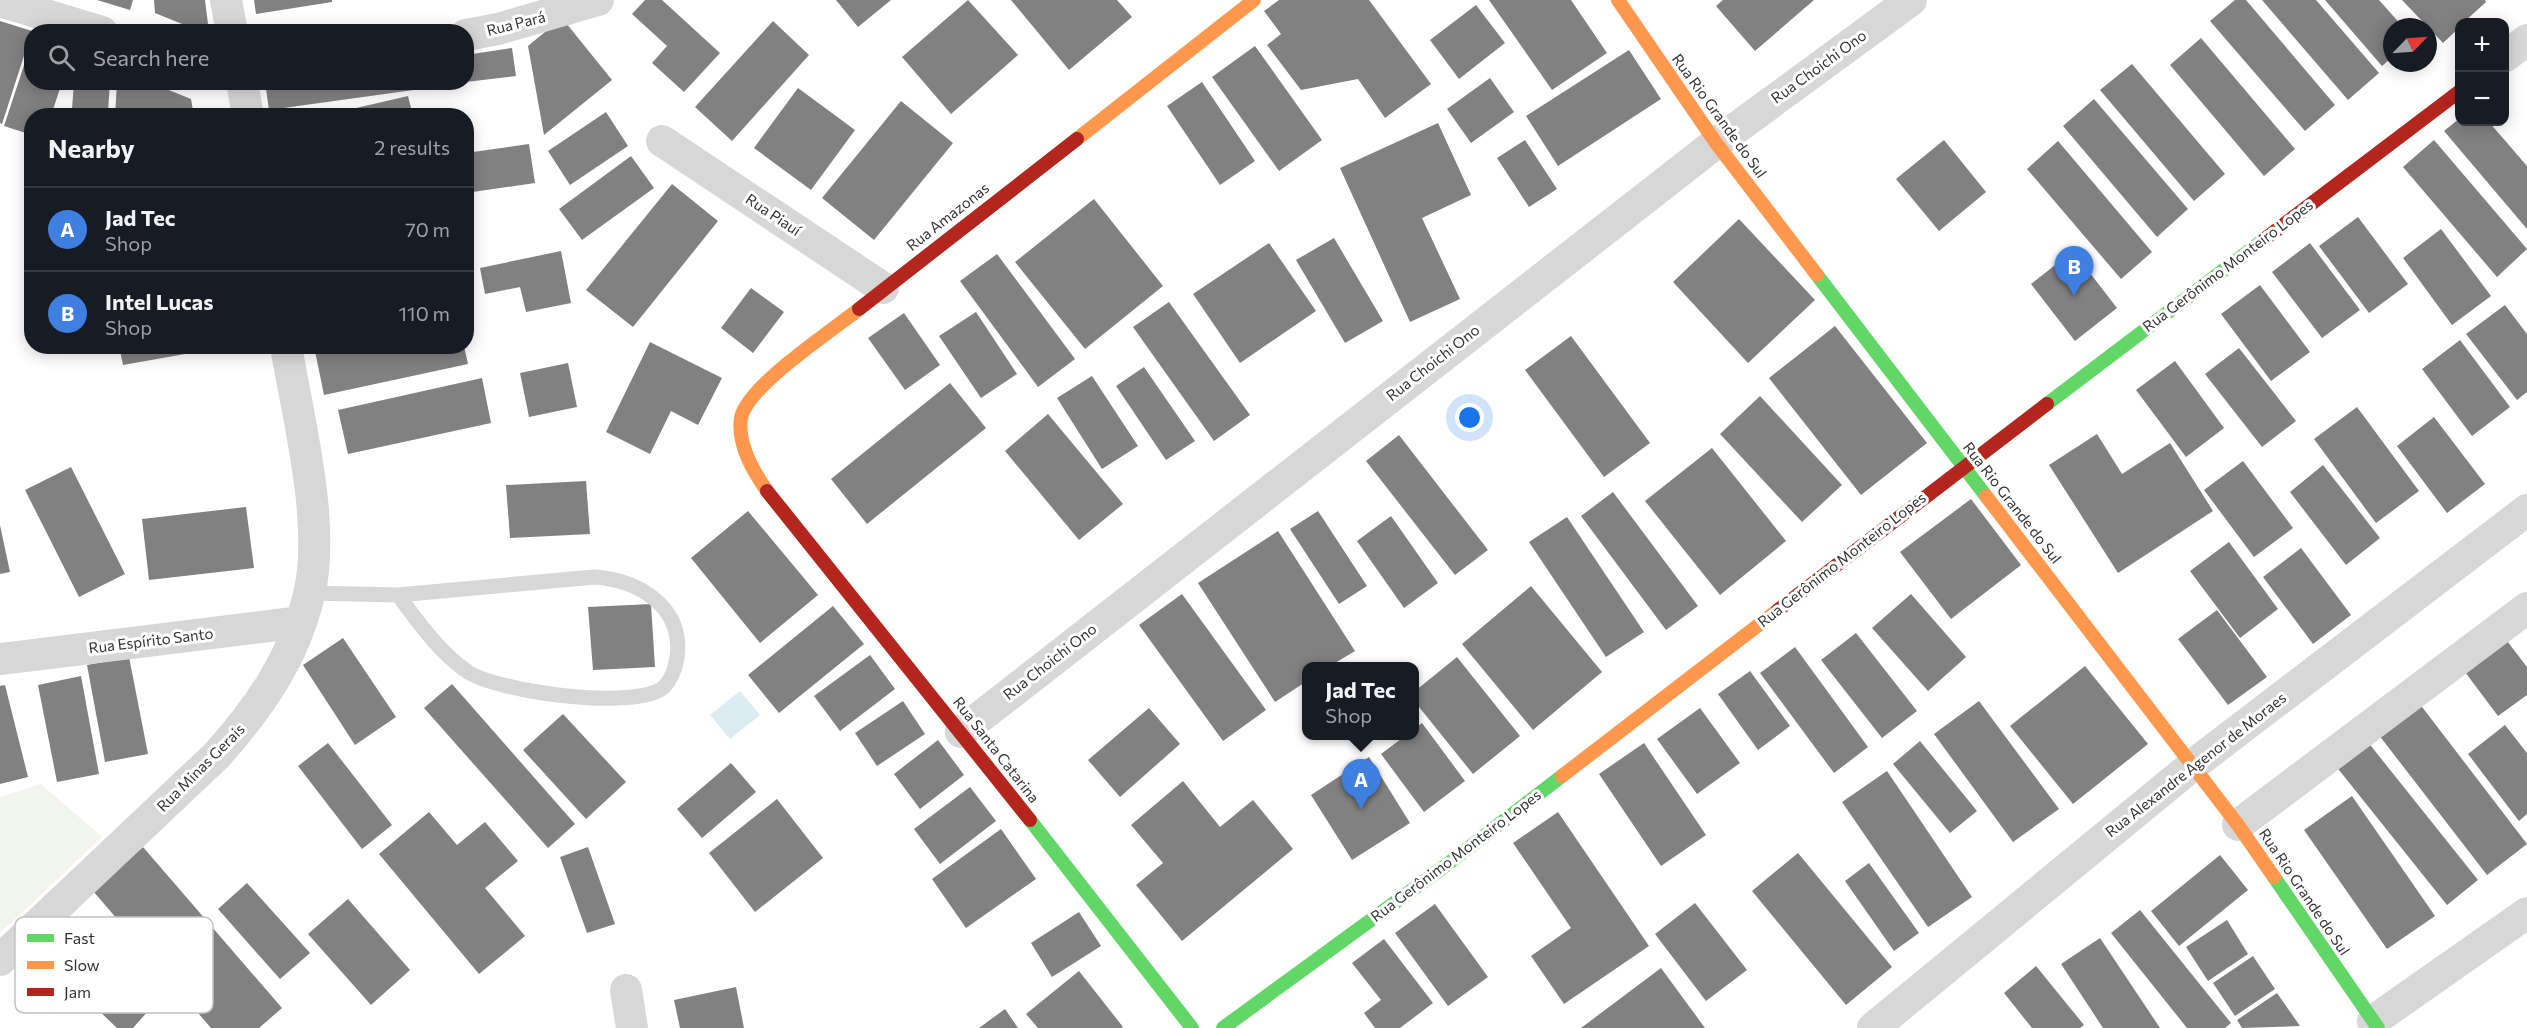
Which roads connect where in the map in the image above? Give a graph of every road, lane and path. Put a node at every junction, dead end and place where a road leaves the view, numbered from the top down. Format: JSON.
{"nodes":[{"id":1,"x":226,"y":0,"type":"edge"},
{"id":2,"x":598,"y":0,"type":"edge"},
{"id":3,"x":1254,"y":0,"type":"edge"},
{"id":4,"x":1617,"y":0,"type":"edge"},
{"id":5,"x":1911,"y":0,"type":"edge"},
{"id":6,"x":0,"y":1,"type":"edge"},
{"id":7,"x":76,"y":24,"type":"edge"},
{"id":8,"x":230,"y":24,"type":"edge"},
{"id":9,"x":474,"y":33,"type":"edge"},
{"id":10,"x":2527,"y":40,"type":"edge"},
{"id":11,"x":2509,"y":54,"type":"edge"},
{"id":12,"x":243,"y":90,"type":"edge"},
{"id":13,"x":2455,"y":95,"type":"edge"},
{"id":14,"x":247,"y":108,"type":"edge"},
{"id":15,"x":662,"y":141,"type":"dead end"},
{"id":16,"x":1716,"y":143,"type":"junction"},
{"id":17,"x":883,"y":288,"type":"junction"},
{"id":18,"x":287,"y":354,"type":"edge"},
{"id":19,"x":1963,"y":467,"type":"junction"},
{"id":20,"x":770,"y":496,"type":"joint"},
{"id":21,"x":2527,"y":510,"type":"edge"},
{"id":22,"x":398,"y":595,"type":"junction"},
{"id":23,"x":306,"y":608,"type":"junction"},
{"id":24,"x":2527,"y":608,"type":"edge"},
{"id":25,"x":0,"y":660,"type":"edge"},
{"id":26,"x":961,"y":732,"type":"junction"},
{"id":27,"x":2193,"y":765,"type":"junction"},
{"id":28,"x":2238,"y":825,"type":"junction"},
{"id":29,"x":2527,"y":913,"type":"edge"},
{"id":30,"x":46,"y":917,"type":"edge"},
{"id":31,"x":15,"y":946,"type":"edge"},
{"id":32,"x":0,"y":960,"type":"edge"},
{"id":33,"x":626,"y":990,"type":"dead end"},
{"id":34,"x":2375,"y":1025,"type":"edge"},
{"id":35,"x":632,"y":1028,"type":"edge"},
{"id":36,"x":1192,"y":1028,"type":"edge"},
{"id":37,"x":1223,"y":1028,"type":"edge"},
{"id":38,"x":1873,"y":1028,"type":"edge"}],
"edges":[{"from":1,"to":8,"type":"street"},
{"from":2,"to":9,"type":"street","name":"Rua Pará"},
{"from":3,"to":17,"type":"street","name":"Rua Amazonas"},
{"from":4,"to":16,"type":"street","name":"Rua Rio Grande do Sul"},
{"from":5,"to":16,"type":"street","name":"Rua Choichi Ono"},
{"from":6,"to":7,"type":"street"},
{"from":10,"to":11,"type":"street"},
{"from":12,"to":14,"type":"street"},
{"from":13,"to":19,"type":"street","name":"Rua Gerônimo Monteiro Lopes"},
{"from":15,"to":17,"type":"street","name":"Rua Piauí"},
{"from":16,"to":19,"type":"street","name":"Rua Rio Grande do Sul"},
{"from":16,"to":26,"type":"street","name":"Rua Choichi Ono"},
{"from":17,"to":20,"type":"street","name":"Rua Amazonas"},
{"from":18,"to":23,"type":"street","name":"Rua Minas Gerais"},
{"from":19,"to":27,"type":"street","name":"Rua Rio Grande do Sul"},
{"from":19,"to":37,"type":"street","name":"Rua Gerônimo Monteiro Lopes"},
{"from":20,"to":26,"type":"street","name":"Rua Santa Catarina"},
{"from":21,"to":27,"type":"street","name":"Rua Alexandre Agenor de Moraes"},
{"from":22,"to":22,"type":"lane"},
{"from":22,"to":23,"type":"lane"},
{"from":23,"to":25,"type":"street","name":"Rua Espírito Santo"},
{"from":23,"to":30,"type":"street","name":"Rua Minas Gerais"},
{"from":24,"to":28,"type":"street"},
{"from":26,"to":36,"type":"street","name":"Rua Santa Catarina"},
{"from":27,"to":28,"type":"street","name":"Rua Rio Grande do Sul"},
{"from":27,"to":38,"type":"street","name":"Rua Alexandre Agenor de Moraes"},
{"from":28,"to":34,"type":"street","name":"Rua Rio Grande do Sul"},
{"from":29,"to":34,"type":"street"},
{"from":31,"to":32,"type":"street","name":"Rua Minas Gerais"},
{"from":33,"to":35,"type":"street"}]}
